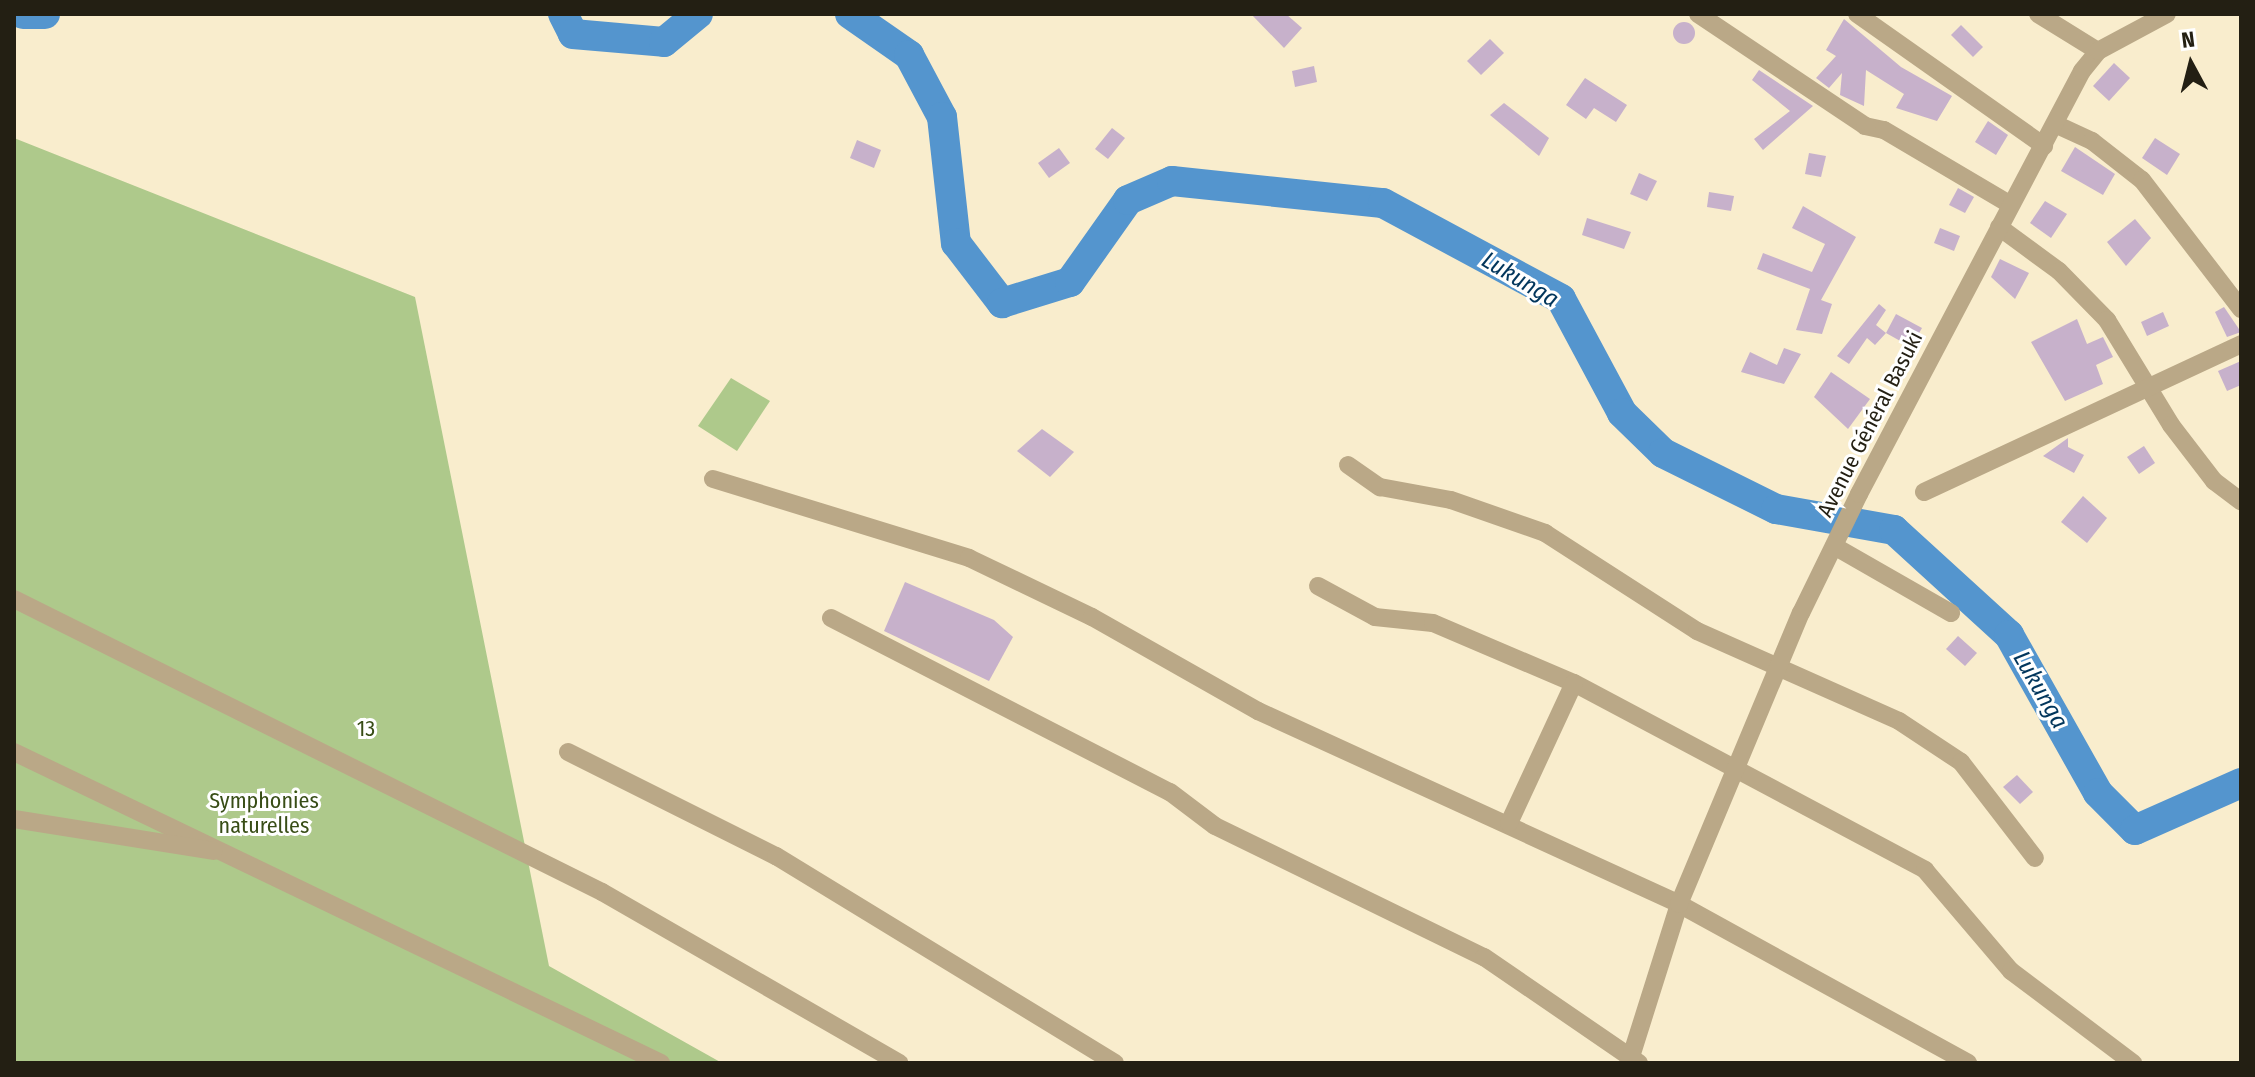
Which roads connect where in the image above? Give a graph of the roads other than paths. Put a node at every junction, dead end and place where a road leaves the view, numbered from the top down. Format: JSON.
{"nodes":[{"id":1,"x":1698,"y":14,"type":"edge"},
{"id":2,"x":1857,"y":14,"type":"edge"},
{"id":3,"x":2038,"y":14,"type":"edge"},
{"id":4,"x":2167,"y":14,"type":"edge"},
{"id":5,"x":2098,"y":51,"type":"junction"},
{"id":6,"x":2055,"y":124,"type":"junction"},
{"id":7,"x":2044,"y":146,"type":"junction"},
{"id":8,"x":2009,"y":204,"type":"junction"},
{"id":9,"x":1999,"y":227,"type":"junction"},
{"id":10,"x":2241,"y":309,"type":"edge"},
{"id":11,"x":2241,"y":344,"type":"edge"},
{"id":12,"x":2148,"y":383,"type":"junction"},
{"id":13,"x":1348,"y":465,"type":"dead end"},
{"id":14,"x":713,"y":479,"type":"dead end"},
{"id":15,"x":1924,"y":492,"type":"dead end"},
{"id":16,"x":2241,"y":501,"type":"edge"},
{"id":17,"x":1834,"y":546,"type":"junction"},
{"id":18,"x":1318,"y":586,"type":"dead end"},
{"id":19,"x":14,"y":599,"type":"edge"},
{"id":20,"x":1951,"y":613,"type":"dead end"},
{"id":21,"x":831,"y":618,"type":"dead end"},
{"id":22,"x":1778,"y":667,"type":"junction"},
{"id":23,"x":1574,"y":683,"type":"junction"},
{"id":24,"x":14,"y":752,"type":"edge"},
{"id":25,"x":568,"y":752,"type":"dead end"},
{"id":26,"x":1736,"y":769,"type":"junction"},
{"id":27,"x":14,"y":819,"type":"edge"},
{"id":28,"x":1509,"y":823,"type":"junction"},
{"id":29,"x":226,"y":853,"type":"junction"},
{"id":30,"x":2035,"y":858,"type":"dead end"},
{"id":31,"x":1679,"y":904,"type":"junction"},
{"id":32,"x":1633,"y":1061,"type":"edge"},
{"id":33,"x":661,"y":1063,"type":"edge"},
{"id":34,"x":899,"y":1063,"type":"edge"},
{"id":35,"x":1115,"y":1063,"type":"edge"},
{"id":36,"x":1968,"y":1063,"type":"edge"},
{"id":37,"x":2133,"y":1063,"type":"edge"}],
"edges":[{"from":1,"to":8,"type":"street"},
{"from":2,"to":7,"type":"street"},
{"from":3,"to":5,"type":"street"},
{"from":4,"to":5,"type":"street"},
{"from":5,"to":6,"type":"street","name":"Avenue Général Basuki"},
{"from":6,"to":7,"type":"street","name":"Avenue Général Basuki"},
{"from":6,"to":10,"type":"street"},
{"from":7,"to":8,"type":"street","name":"Avenue Général Basuki"},
{"from":8,"to":9,"type":"street","name":"Avenue Général Basuki"},
{"from":9,"to":12,"type":"street"},
{"from":9,"to":17,"type":"street","name":"Avenue Général Basuki"},
{"from":11,"to":12,"type":"street"},
{"from":12,"to":15,"type":"street"},
{"from":12,"to":16,"type":"street"},
{"from":13,"to":22,"type":"street"},
{"from":14,"to":28,"type":"street"},
{"from":17,"to":20,"type":"street"},
{"from":17,"to":22,"type":"street","name":"Avenue Général Basuki"},
{"from":18,"to":23,"type":"street"},
{"from":19,"to":34,"type":"street"},
{"from":21,"to":32,"type":"street"},
{"from":22,"to":26,"type":"street","name":"Avenue Général Basuki"},
{"from":22,"to":30,"type":"street"},
{"from":23,"to":26,"type":"street"},
{"from":23,"to":28,"type":"street"},
{"from":24,"to":29,"type":"street"},
{"from":25,"to":35,"type":"street"},
{"from":26,"to":31,"type":"street","name":"Avenue Général Basuki"},
{"from":26,"to":37,"type":"street"},
{"from":27,"to":29,"type":"street"},
{"from":28,"to":31,"type":"street"},
{"from":29,"to":33,"type":"street"},
{"from":31,"to":32,"type":"street","name":"Avenue Général Basuki"},
{"from":31,"to":36,"type":"street"}]}
